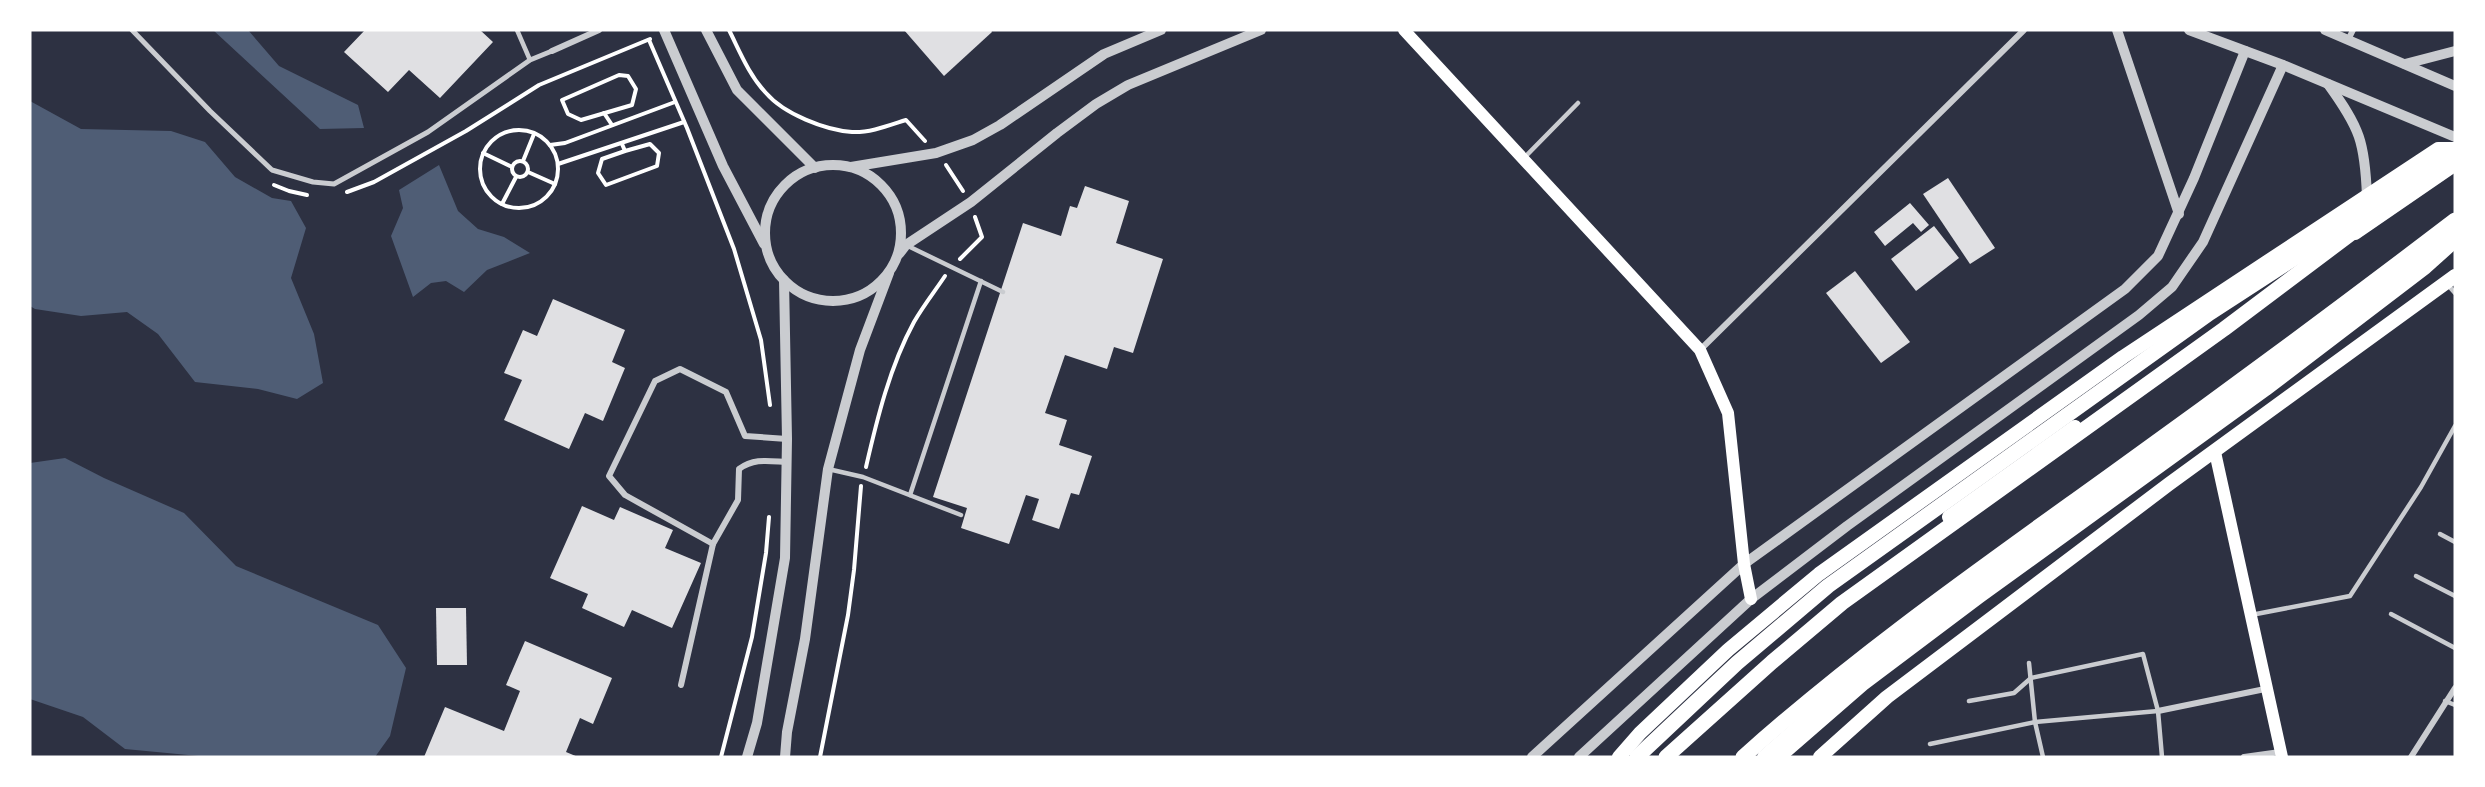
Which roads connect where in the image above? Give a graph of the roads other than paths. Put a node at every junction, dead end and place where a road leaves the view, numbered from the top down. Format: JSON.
{"nodes":[{"id":1,"x":132,"y":30,"type":"edge"},
{"id":2,"x":517,"y":30,"type":"edge"},
{"id":3,"x":599,"y":30,"type":"edge"},
{"id":4,"x":664,"y":30,"type":"edge"},
{"id":5,"x":706,"y":30,"type":"edge"},
{"id":6,"x":1161,"y":30,"type":"edge"},
{"id":7,"x":1261,"y":30,"type":"edge"},
{"id":8,"x":1404,"y":30,"type":"edge"},
{"id":9,"x":2024,"y":30,"type":"edge"},
{"id":10,"x":2117,"y":30,"type":"edge"},
{"id":11,"x":2189,"y":30,"type":"edge"},
{"id":12,"x":2325,"y":30,"type":"edge"},
{"id":13,"x":2350,"y":35,"type":"edge"},
{"id":14,"x":552,"y":51,"type":"joint"},
{"id":15,"x":2245,"y":51,"type":"junction"},
{"id":16,"x":2455,"y":51,"type":"edge"},
{"id":17,"x":530,"y":60,"type":"junction"},
{"id":18,"x":2405,"y":64,"type":"junction"},
{"id":19,"x":2283,"y":65,"type":"junction"},
{"id":20,"x":2328,"y":84,"type":"junction"},
{"id":21,"x":2455,"y":86,"type":"edge"},
{"id":22,"x":1578,"y":103,"type":"dead end"},
{"id":23,"x":2455,"y":137,"type":"edge"},
{"id":24,"x":2455,"y":149,"type":"edge"},
{"id":25,"x":2455,"y":155,"type":"edge"},
{"id":26,"x":1523,"y":159,"type":"junction"},
{"id":27,"x":2455,"y":162,"type":"edge"},
{"id":28,"x":849,"y":167,"type":"junction"},
{"id":29,"x":815,"y":168,"type":"junction"},
{"id":30,"x":2367,"y":196,"type":"junction"},
{"id":31,"x":2179,"y":214,"type":"junction"},
{"id":32,"x":2455,"y":220,"type":"edge"},
{"id":33,"x":2455,"y":231,"type":"edge"},
{"id":34,"x":2455,"y":240,"type":"edge"},
{"id":35,"x":902,"y":249,"type":"junction"},
{"id":36,"x":768,"y":253,"type":"junction"},
{"id":37,"x":889,"y":273,"type":"junction"},
{"id":38,"x":784,"y":280,"type":"junction"},
{"id":39,"x":981,"y":281,"type":"junction"},
{"id":40,"x":2452,"y":284,"type":"edge"},
{"id":41,"x":1003,"y":292,"type":"dead end"},
{"id":42,"x":1700,"y":350,"type":"junction"},
{"id":43,"x":2455,"y":426,"type":"edge"},
{"id":44,"x":787,"y":439,"type":"junction"},
{"id":45,"x":2216,"y":452,"type":"junction"},
{"id":46,"x":786,"y":462,"type":"junction"},
{"id":47,"x":828,"y":469,"type":"junction"},
{"id":48,"x":910,"y":495,"type":"junction"},
{"id":49,"x":962,"y":515,"type":"dead end"},
{"id":50,"x":2440,"y":534,"type":"dead end"},
{"id":51,"x":2455,"y":542,"type":"edge"},
{"id":52,"x":713,"y":544,"type":"junction"},
{"id":53,"x":1744,"y":564,"type":"junction"},
{"id":54,"x":2416,"y":576,"type":"dead end"},
{"id":55,"x":2455,"y":596,"type":"edge"},
{"id":56,"x":1751,"y":599,"type":"junction"},
{"id":57,"x":2391,"y":614,"type":"dead end"},
{"id":58,"x":2251,"y":615,"type":"junction"},
{"id":59,"x":2455,"y":648,"type":"edge"},
{"id":60,"x":2029,"y":663,"type":"dead end"},
{"id":61,"x":2031,"y":678,"type":"junction"},
{"id":62,"x":681,"y":685,"type":"dead end"},
{"id":63,"x":2455,"y":688,"type":"edge"},
{"id":64,"x":2265,"y":689,"type":"junction"},
{"id":65,"x":1969,"y":701,"type":"dead end"},
{"id":66,"x":2445,"y":701,"type":"junction"},
{"id":67,"x":2455,"y":705,"type":"edge"},
{"id":68,"x":2158,"y":711,"type":"junction"},
{"id":69,"x":2035,"y":722,"type":"junction"},
{"id":70,"x":1930,"y":744,"type":"dead end"},
{"id":71,"x":2281,"y":754,"type":"edge"},
{"id":72,"x":747,"y":757,"type":"edge"},
{"id":73,"x":785,"y":757,"type":"edge"},
{"id":74,"x":1532,"y":757,"type":"edge"},
{"id":75,"x":1579,"y":757,"type":"edge"},
{"id":76,"x":1619,"y":757,"type":"edge"},
{"id":77,"x":1637,"y":757,"type":"edge"},
{"id":78,"x":1660,"y":757,"type":"edge"},
{"id":79,"x":1666,"y":757,"type":"edge"},
{"id":80,"x":1743,"y":757,"type":"edge"},
{"id":81,"x":1764,"y":757,"type":"edge"},
{"id":82,"x":1778,"y":757,"type":"edge"},
{"id":83,"x":1820,"y":757,"type":"edge"},
{"id":84,"x":2043,"y":757,"type":"edge"},
{"id":85,"x":2162,"y":757,"type":"edge"},
{"id":86,"x":2244,"y":757,"type":"edge"},
{"id":87,"x":2411,"y":757,"type":"edge"}],
"edges":[{"from":1,"to":17,"type":"street"},
{"from":2,"to":17,"type":"lane"},
{"from":3,"to":14,"type":"street"},
{"from":4,"to":36,"type":"street"},
{"from":5,"to":29,"type":"street"},
{"from":6,"to":28,"type":"street"},
{"from":7,"to":35,"type":"street"},
{"from":8,"to":26,"type":"main road"},
{"from":9,"to":42,"type":"street"},
{"from":10,"to":31,"type":"street"},
{"from":11,"to":15,"type":"street"},
{"from":12,"to":13,"type":"street"},
{"from":13,"to":18,"type":"street"},
{"from":14,"to":17,"type":"street"},
{"from":15,"to":19,"type":"street"},
{"from":15,"to":31,"type":"street"},
{"from":16,"to":18,"type":"street"},
{"from":18,"to":21,"type":"street"},
{"from":19,"to":20,"type":"street"},
{"from":19,"to":56,"type":"street"},
{"from":20,"to":23,"type":"street"},
{"from":20,"to":30,"type":"street"},
{"from":22,"to":26,"type":"lane"},
{"from":24,"to":30,"type":"main road"},
{"from":25,"to":77,"type":"highway"},
{"from":25,"to":79,"type":"highway"},
{"from":26,"to":42,"type":"main road"},
{"from":27,"to":78,"type":"main road"},
{"from":28,"to":29,"type":"street"},
{"from":28,"to":35,"type":"street"},
{"from":29,"to":36,"type":"street"},
{"from":30,"to":76,"type":"main road"},
{"from":31,"to":53,"type":"street"},
{"from":32,"to":80,"type":"highway"},
{"from":33,"to":81,"type":"main road"},
{"from":34,"to":82,"type":"highway"},
{"from":35,"to":37,"type":"street"},
{"from":35,"to":39,"type":"lane"},
{"from":36,"to":38,"type":"street"},
{"from":37,"to":38,"type":"street"},
{"from":37,"to":47,"type":"street"},
{"from":38,"to":44,"type":"street"},
{"from":39,"to":41,"type":"lane"},
{"from":39,"to":48,"type":"lane"},
{"from":40,"to":45,"type":"main road"},
{"from":42,"to":53,"type":"main road"},
{"from":43,"to":58,"type":"lane"},
{"from":44,"to":46,"type":"street"},
{"from":44,"to":52,"type":"street"},
{"from":45,"to":58,"type":"main road"},
{"from":45,"to":83,"type":"main road"},
{"from":46,"to":52,"type":"street"},
{"from":46,"to":72,"type":"street"},
{"from":47,"to":48,"type":"lane"},
{"from":47,"to":73,"type":"street"},
{"from":48,"to":49,"type":"lane"},
{"from":50,"to":51,"type":"lane"},
{"from":52,"to":62,"type":"street"},
{"from":53,"to":56,"type":"main road"},
{"from":53,"to":74,"type":"street"},
{"from":54,"to":55,"type":"lane"},
{"from":56,"to":75,"type":"street"},
{"from":57,"to":59,"type":"lane"},
{"from":58,"to":64,"type":"main road"},
{"from":60,"to":61,"type":"lane"},
{"from":61,"to":65,"type":"lane"},
{"from":61,"to":68,"type":"lane"},
{"from":61,"to":69,"type":"lane"},
{"from":63,"to":66,"type":"street"},
{"from":64,"to":68,"type":"street"},
{"from":64,"to":71,"type":"main road"},
{"from":66,"to":67,"type":"lane"},
{"from":66,"to":87,"type":"street"},
{"from":68,"to":69,"type":"lane"},
{"from":68,"to":85,"type":"lane"},
{"from":69,"to":70,"type":"lane"},
{"from":69,"to":84,"type":"lane"},
{"from":71,"to":86,"type":"street"}]}
